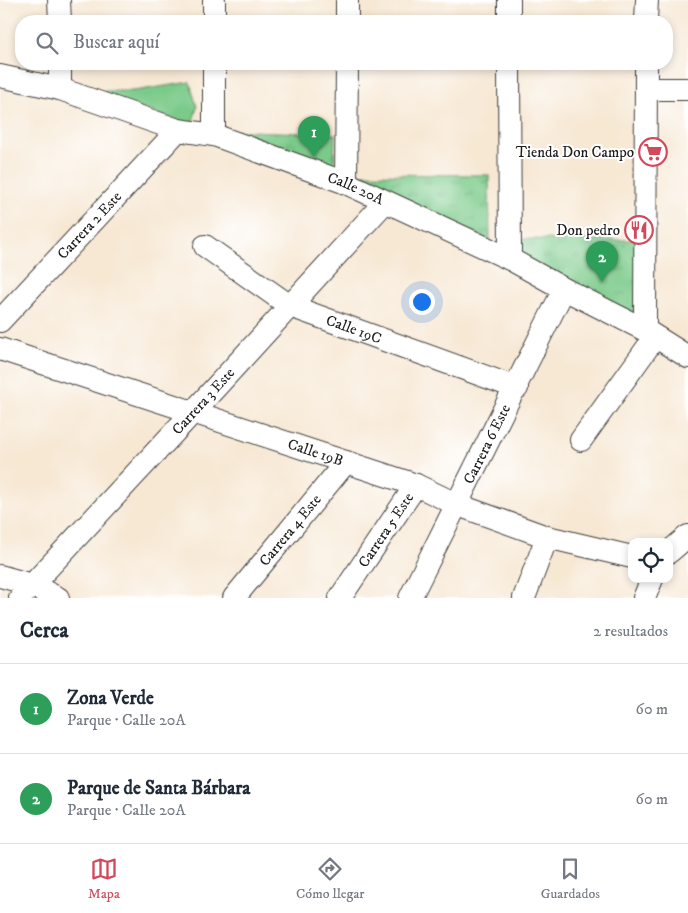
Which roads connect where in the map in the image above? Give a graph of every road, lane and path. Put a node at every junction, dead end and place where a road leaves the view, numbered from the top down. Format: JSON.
{"nodes":[{"id":1,"x":59,"y":0,"type":"edge"},
{"id":2,"x":214,"y":0,"type":"edge"},
{"id":3,"x":348,"y":0,"type":"edge"},
{"id":4,"x":509,"y":0,"type":"edge"},
{"id":5,"x":646,"y":0,"type":"edge"},
{"id":6,"x":60,"y":15,"type":"edge"},
{"id":7,"x":214,"y":15,"type":"edge"},
{"id":8,"x":347,"y":15,"type":"edge"},
{"id":9,"x":509,"y":15,"type":"edge"},
{"id":10,"x":646,"y":15,"type":"edge"},
{"id":11,"x":60,"y":70,"type":"edge"},
{"id":12,"x":214,"y":70,"type":"edge"},
{"id":13,"x":347,"y":70,"type":"edge"},
{"id":14,"x":509,"y":70,"type":"edge"},
{"id":15,"x":646,"y":70,"type":"edge"},
{"id":16,"x":0,"y":76,"type":"edge"},
{"id":17,"x":60,"y":89,"type":"junction"},
{"id":18,"x":688,"y":89,"type":"edge"},
{"id":19,"x":646,"y":90,"type":"junction"},
{"id":20,"x":178,"y":130,"type":"junction"},
{"id":21,"x":214,"y":135,"type":"junction"},
{"id":22,"x":346,"y":183,"type":"junction"},
{"id":23,"x":384,"y":202,"type":"junction"},
{"id":24,"x":205,"y":246,"type":"dead end"},
{"id":25,"x":510,"y":259,"type":"junction"},
{"id":26,"x":564,"y":289,"type":"junction"},
{"id":27,"x":290,"y":306,"type":"junction"},
{"id":28,"x":0,"y":321,"type":"edge"},
{"id":29,"x":650,"y":333,"type":"junction"},
{"id":30,"x":0,"y":349,"type":"edge"},
{"id":31,"x":688,"y":357,"type":"edge"},
{"id":32,"x":517,"y":388,"type":"junction"},
{"id":33,"x":194,"y":411,"type":"junction"},
{"id":34,"x":582,"y":440,"type":"dead end"},
{"id":35,"x":346,"y":462,"type":"junction"},
{"id":36,"x":416,"y":486,"type":"junction"},
{"id":37,"x":458,"y":505,"type":"junction"},
{"id":38,"x":688,"y":536,"type":"edge"},
{"id":39,"x":547,"y":538,"type":"junction"},
{"id":40,"x":673,"y":549,"type":"edge"},
{"id":41,"x":628,"y":557,"type":"edge"},
{"id":42,"x":0,"y":576,"type":"edge"},
{"id":43,"x":650,"y":583,"type":"edge"},
{"id":44,"x":26,"y":592,"type":"edge"},
{"id":45,"x":58,"y":598,"type":"edge"},
{"id":46,"x":234,"y":598,"type":"edge"},
{"id":47,"x":340,"y":598,"type":"edge"},
{"id":48,"x":410,"y":598,"type":"edge"},
{"id":49,"x":524,"y":598,"type":"edge"},
{"id":50,"x":644,"y":598,"type":"edge"}],
"edges":[{"from":1,"to":6,"type":"street"},
{"from":2,"to":7,"type":"street"},
{"from":3,"to":8,"type":"street"},
{"from":4,"to":9,"type":"street"},
{"from":5,"to":10,"type":"street"},
{"from":11,"to":17,"type":"street"},
{"from":12,"to":21,"type":"street"},
{"from":13,"to":22,"type":"street"},
{"from":14,"to":25,"type":"street"},
{"from":15,"to":19,"type":"street"},
{"from":16,"to":17,"type":"street","name":"Calle 20A"},
{"from":17,"to":20,"type":"street","name":"Calle 20A"},
{"from":18,"to":19,"type":"street"},
{"from":19,"to":29,"type":"street"},
{"from":20,"to":21,"type":"street","name":"Calle 20A"},
{"from":20,"to":28,"type":"street","name":"Carrera 2 Este"},
{"from":21,"to":22,"type":"street","name":"Calle 20A"},
{"from":22,"to":23,"type":"street","name":"Calle 20A"},
{"from":23,"to":25,"type":"street","name":"Calle 20A"},
{"from":23,"to":27,"type":"street","name":"Carrera 3 Este"},
{"from":24,"to":27,"type":"street","name":"Calle 19C"},
{"from":25,"to":26,"type":"street","name":"Calle 20A"},
{"from":26,"to":29,"type":"street","name":"Calle 20A"},
{"from":26,"to":32,"type":"street","name":"Carrera 6 Este"},
{"from":27,"to":32,"type":"street","name":"Calle 19C"},
{"from":27,"to":33,"type":"street","name":"Carrera 3 Este"},
{"from":29,"to":31,"type":"street","name":"Calle 20A"},
{"from":29,"to":34,"type":"street"},
{"from":30,"to":33,"type":"street","name":"Calle 19B"},
{"from":32,"to":37,"type":"street","name":"Carrera 6 Este"},
{"from":33,"to":35,"type":"street","name":"Calle 19B"},
{"from":33,"to":44,"type":"street","name":"Carrera 3 Este"},
{"from":35,"to":36,"type":"street","name":"Calle 19B"},
{"from":35,"to":46,"type":"street","name":"Carrera 4 Este"},
{"from":36,"to":37,"type":"street","name":"Calle 19B"},
{"from":36,"to":47,"type":"street","name":"Carrera 5 Este"},
{"from":37,"to":39,"type":"street","name":"Calle 19B"},
{"from":37,"to":48,"type":"street","name":"Carrera 6 Este"},
{"from":38,"to":40,"type":"street"},
{"from":39,"to":41,"type":"street","name":"Calle 19B"},
{"from":39,"to":49,"type":"street"},
{"from":42,"to":44,"type":"street"},
{"from":43,"to":50,"type":"street"},
{"from":44,"to":45,"type":"street"}]}
